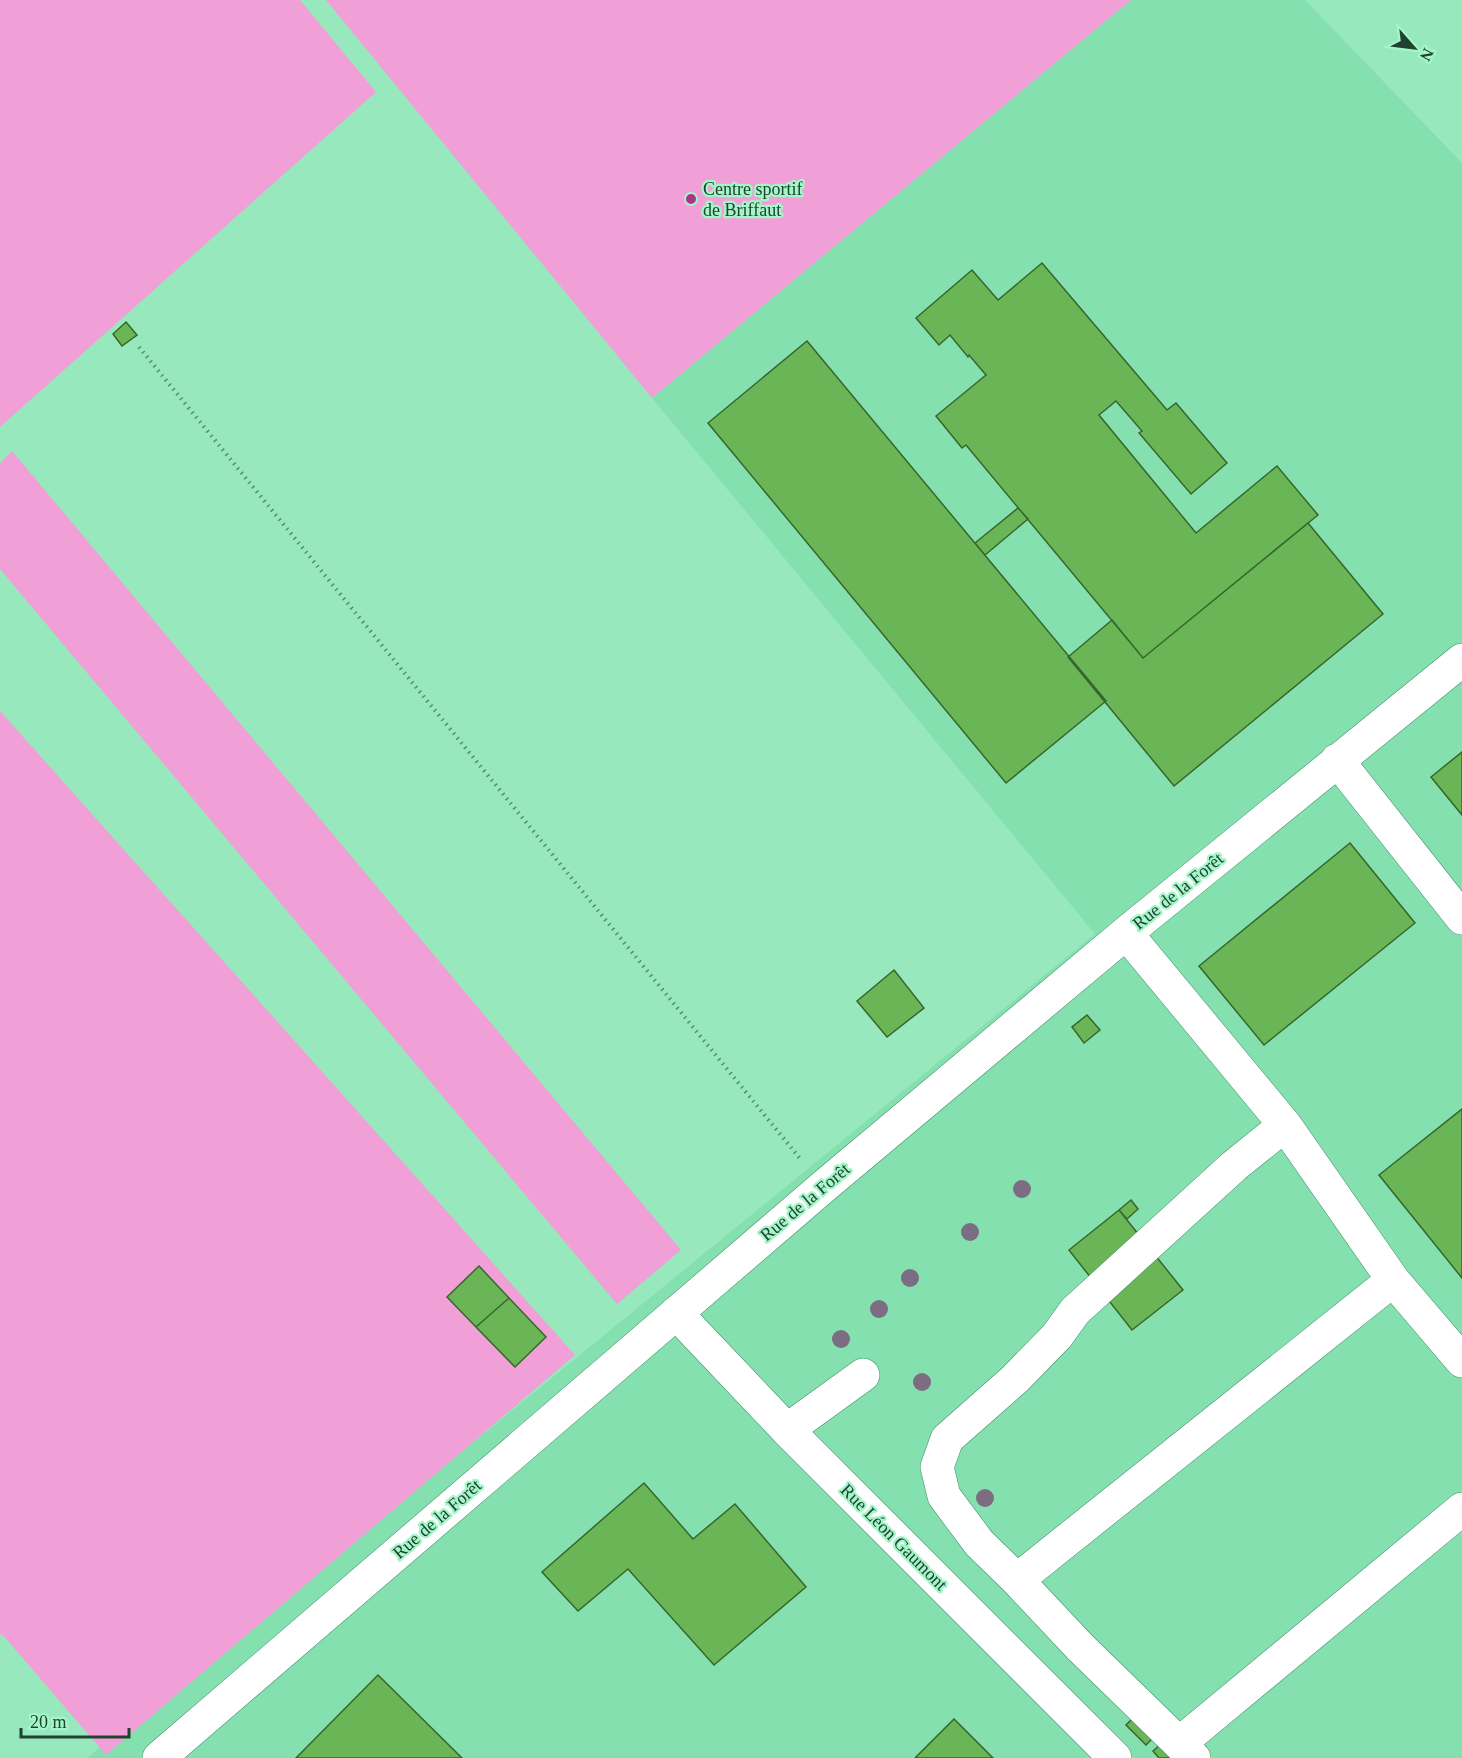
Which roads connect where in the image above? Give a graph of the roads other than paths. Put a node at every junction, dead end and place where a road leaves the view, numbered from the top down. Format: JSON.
{"nodes":[{"id":1,"x":1462,"y":660,"type":"edge"},
{"id":2,"x":1337,"y":760,"type":"junction"},
{"id":3,"x":1462,"y":918,"type":"edge"},
{"id":4,"x":1126,"y":933,"type":"junction"},
{"id":5,"x":1285,"y":1125,"type":"junction"},
{"id":6,"x":1393,"y":1280,"type":"junction"},
{"id":7,"x":676,"y":1313,"type":"junction"},
{"id":8,"x":1462,"y":1361,"type":"edge"},
{"id":9,"x":863,"y":1375,"type":"dead end"},
{"id":10,"x":787,"y":1430,"type":"junction"},
{"id":11,"x":1462,"y":1509,"type":"edge"},
{"id":12,"x":1017,"y":1580,"type":"junction"},
{"id":13,"x":1187,"y":1750,"type":"edge"},
{"id":14,"x":159,"y":1758,"type":"edge"},
{"id":15,"x":1115,"y":1758,"type":"edge"}],
"edges":[{"from":1,"to":2,"type":"street","name":"Rue de la Forêt"},
{"from":2,"to":3,"type":"street"},
{"from":2,"to":4,"type":"street","name":"Rue de la Forêt"},
{"from":4,"to":5,"type":"street"},
{"from":4,"to":7,"type":"street","name":"Rue de la Forêt"},
{"from":5,"to":6,"type":"street"},
{"from":5,"to":12,"type":"street"},
{"from":6,"to":8,"type":"street"},
{"from":6,"to":12,"type":"street"},
{"from":7,"to":10,"type":"street","name":"Rue Léon Gaumont"},
{"from":7,"to":14,"type":"street","name":"Rue de la Forêt"},
{"from":9,"to":10,"type":"street"},
{"from":10,"to":15,"type":"street","name":"Rue Léon Gaumont"},
{"from":11,"to":13,"type":"street"},
{"from":12,"to":13,"type":"street"}]}
